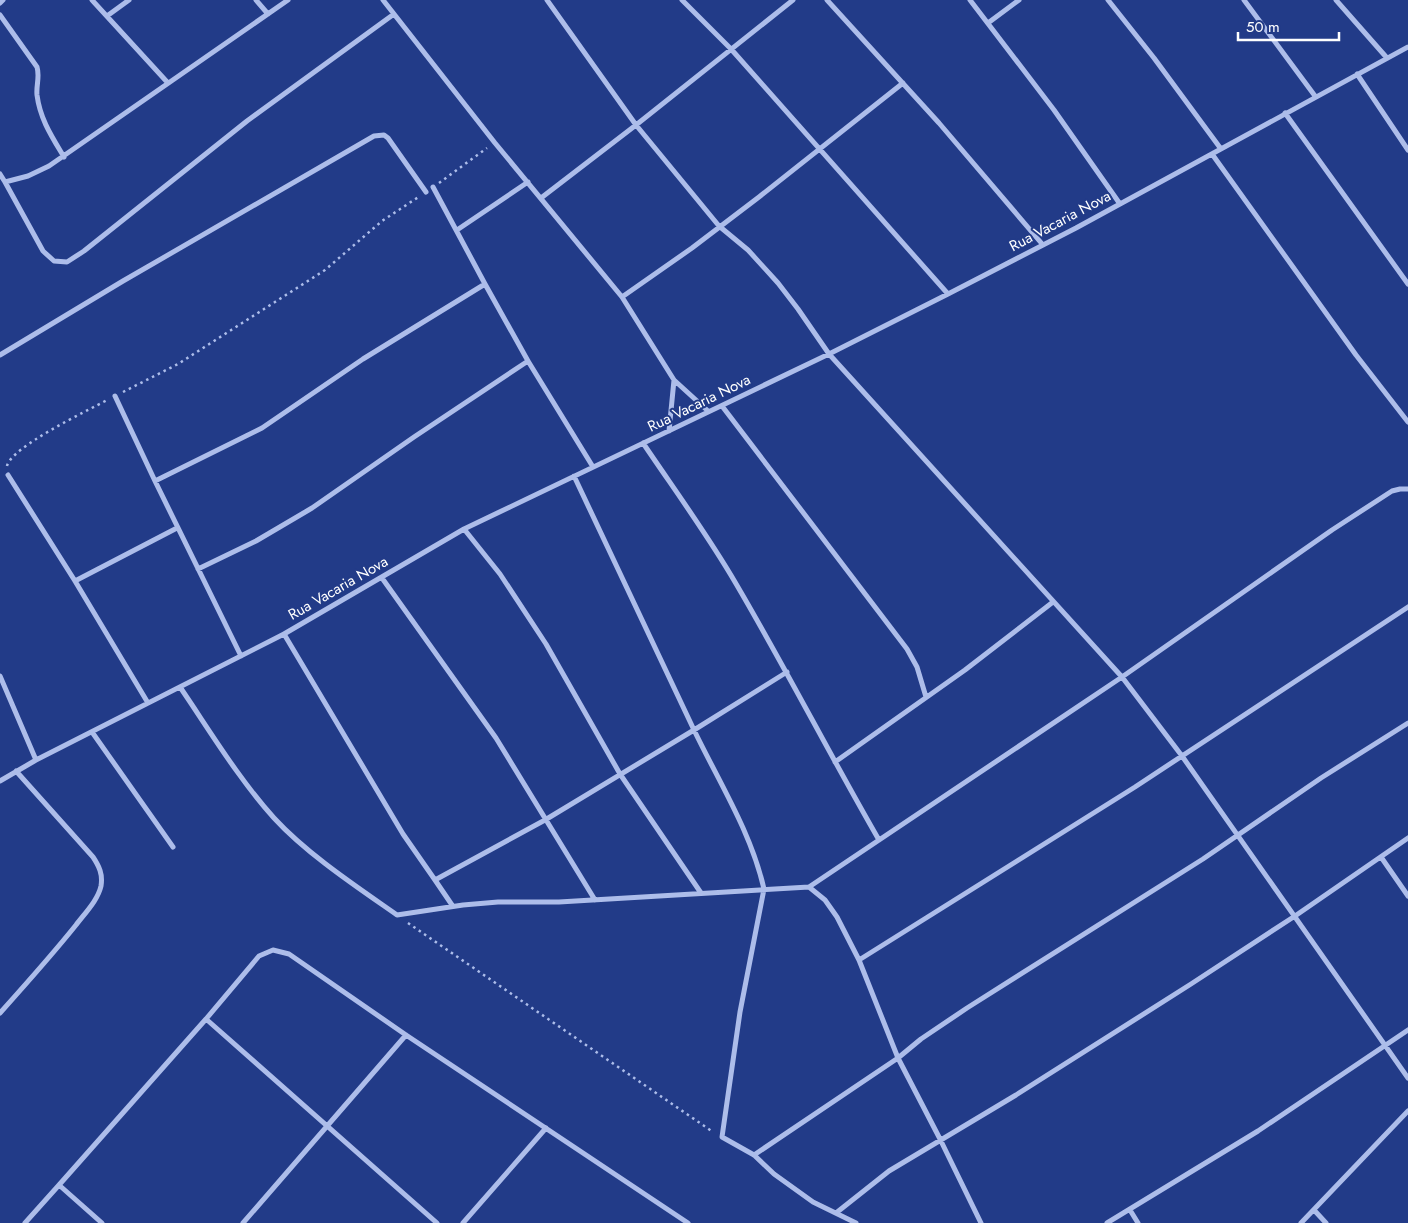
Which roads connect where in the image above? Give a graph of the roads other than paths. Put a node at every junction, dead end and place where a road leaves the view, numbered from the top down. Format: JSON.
{"nodes":[{"id":1,"x":3,"y":0,"type":"edge"},
{"id":2,"x":92,"y":0,"type":"edge"},
{"id":3,"x":129,"y":0,"type":"edge"},
{"id":4,"x":256,"y":0,"type":"edge"},
{"id":5,"x":288,"y":0,"type":"edge"},
{"id":6,"x":383,"y":0,"type":"edge"},
{"id":7,"x":547,"y":0,"type":"edge"},
{"id":8,"x":682,"y":0,"type":"edge"},
{"id":9,"x":793,"y":0,"type":"edge"},
{"id":10,"x":828,"y":0,"type":"edge"},
{"id":11,"x":970,"y":0,"type":"edge"},
{"id":12,"x":1019,"y":0,"type":"edge"},
{"id":13,"x":1108,"y":0,"type":"edge"},
{"id":14,"x":1244,"y":0,"type":"edge"},
{"id":15,"x":1336,"y":0,"type":"edge"},
{"id":16,"x":0,"y":3,"type":"edge"},
{"id":17,"x":268,"y":14,"type":"junction"},
{"id":18,"x":394,"y":14,"type":"junction"},
{"id":19,"x":0,"y":15,"type":"edge"},
{"id":20,"x":107,"y":16,"type":"junction"},
{"id":21,"x":988,"y":22,"type":"junction"},
{"id":22,"x":1408,"y":47,"type":"edge"},
{"id":23,"x":731,"y":49,"type":"junction"},
{"id":24,"x":1387,"y":58,"type":"junction"},
{"id":25,"x":1358,"y":74,"type":"junction"},
{"id":26,"x":168,"y":83,"type":"junction"},
{"id":27,"x":903,"y":83,"type":"junction"},
{"id":28,"x":1315,"y":96,"type":"junction"},
{"id":29,"x":1285,"y":113,"type":"junction"},
{"id":30,"x":636,"y":125,"type":"junction"},
{"id":31,"x":820,"y":150,"type":"junction"},
{"id":32,"x":1221,"y":150,"type":"junction"},
{"id":33,"x":1408,"y":150,"type":"edge"},
{"id":34,"x":1212,"y":154,"type":"junction"},
{"id":35,"x":64,"y":157,"type":"junction"},
{"id":36,"x":0,"y":174,"type":"edge"},
{"id":37,"x":5,"y":182,"type":"junction"},
{"id":38,"x":528,"y":182,"type":"junction"},
{"id":39,"x":433,"y":187,"type":"road end"},
{"id":40,"x":426,"y":192,"type":"road end"},
{"id":41,"x":541,"y":198,"type":"junction"},
{"id":42,"x":1120,"y":204,"type":"junction"},
{"id":43,"x":719,"y":226,"type":"junction"},
{"id":44,"x":457,"y":230,"type":"junction"},
{"id":45,"x":1042,"y":245,"type":"junction"},
{"id":46,"x":485,"y":284,"type":"junction"},
{"id":47,"x":1408,"y":284,"type":"edge"},
{"id":48,"x":948,"y":294,"type":"junction"},
{"id":49,"x":622,"y":297,"type":"junction"},
{"id":50,"x":829,"y":354,"type":"junction"},
{"id":51,"x":0,"y":355,"type":"edge"},
{"id":52,"x":528,"y":361,"type":"junction"},
{"id":53,"x":674,"y":380,"type":"junction"},
{"id":54,"x":115,"y":396,"type":"road end"},
{"id":55,"x":722,"y":406,"type":"junction"},
{"id":56,"x":708,"y":411,"type":"junction"},
{"id":57,"x":1408,"y":422,"type":"edge"},
{"id":58,"x":669,"y":431,"type":"junction"},
{"id":59,"x":643,"y":443,"type":"junction"},
{"id":60,"x":593,"y":466,"type":"junction"},
{"id":61,"x":8,"y":475,"type":"road end"},
{"id":62,"x":574,"y":476,"type":"junction"},
{"id":63,"x":154,"y":481,"type":"junction"},
{"id":64,"x":1408,"y":489,"type":"edge"},
{"id":65,"x":178,"y":528,"type":"junction"},
{"id":66,"x":464,"y":529,"type":"junction"},
{"id":67,"x":198,"y":569,"type":"junction"},
{"id":68,"x":382,"y":578,"type":"junction"},
{"id":69,"x":75,"y":581,"type":"junction"},
{"id":70,"x":1053,"y":602,"type":"junction"},
{"id":71,"x":1408,"y":607,"type":"edge"},
{"id":72,"x":284,"y":634,"type":"junction"},
{"id":73,"x":241,"y":656,"type":"junction"},
{"id":74,"x":787,"y":672,"type":"junction"},
{"id":75,"x":0,"y":676,"type":"edge"},
{"id":76,"x":1122,"y":677,"type":"junction"},
{"id":77,"x":180,"y":687,"type":"junction"},
{"id":78,"x":926,"y":697,"type":"junction"},
{"id":79,"x":148,"y":703,"type":"junction"},
{"id":80,"x":1408,"y":723,"type":"edge"},
{"id":81,"x":694,"y":730,"type":"junction"},
{"id":82,"x":92,"y":732,"type":"junction"},
{"id":83,"x":1182,"y":756,"type":"junction"},
{"id":84,"x":36,"y":760,"type":"junction"},
{"id":85,"x":835,"y":762,"type":"junction"},
{"id":86,"x":16,"y":771,"type":"junction"},
{"id":87,"x":620,"y":774,"type":"junction"},
{"id":88,"x":0,"y":780,"type":"edge"},
{"id":89,"x":545,"y":820,"type":"junction"},
{"id":90,"x":1238,"y":835,"type":"junction"},
{"id":91,"x":1408,"y":838,"type":"edge"},
{"id":92,"x":879,"y":840,"type":"junction"},
{"id":93,"x":172,"y":847,"type":"dead end"},
{"id":94,"x":1381,"y":857,"type":"junction"},
{"id":95,"x":434,"y":880,"type":"junction"},
{"id":96,"x":809,"y":887,"type":"junction"},
{"id":97,"x":764,"y":889,"type":"junction"},
{"id":98,"x":701,"y":893,"type":"junction"},
{"id":99,"x":1408,"y":896,"type":"edge"},
{"id":100,"x":595,"y":900,"type":"junction"},
{"id":101,"x":452,"y":906,"type":"junction"},
{"id":102,"x":1295,"y":916,"type":"junction"},
{"id":103,"x":859,"y":960,"type":"junction"},
{"id":104,"x":0,"y":1013,"type":"edge"},
{"id":105,"x":206,"y":1020,"type":"junction"},
{"id":106,"x":1408,"y":1030,"type":"edge"},
{"id":107,"x":406,"y":1035,"type":"junction"},
{"id":108,"x":1385,"y":1044,"type":"junction"},
{"id":109,"x":898,"y":1058,"type":"junction"},
{"id":110,"x":1408,"y":1078,"type":"edge"},
{"id":111,"x":1408,"y":1111,"type":"edge"},
{"id":112,"x":327,"y":1126,"type":"junction"},
{"id":113,"x":546,"y":1128,"type":"junction"},
{"id":114,"x":940,"y":1139,"type":"junction"},
{"id":115,"x":754,"y":1155,"type":"junction"},
{"id":116,"x":58,"y":1185,"type":"junction"},
{"id":117,"x":1130,"y":1210,"type":"junction"},
{"id":118,"x":1314,"y":1210,"type":"junction"},
{"id":119,"x":836,"y":1213,"type":"junction"},
{"id":120,"x":681,"y":1221,"type":"edge"},
{"id":121,"x":26,"y":1223,"type":"edge"},
{"id":122,"x":102,"y":1223,"type":"edge"},
{"id":123,"x":243,"y":1223,"type":"edge"},
{"id":124,"x":436,"y":1223,"type":"edge"},
{"id":125,"x":463,"y":1223,"type":"edge"},
{"id":126,"x":688,"y":1223,"type":"edge"},
{"id":127,"x":856,"y":1223,"type":"edge"},
{"id":128,"x":981,"y":1223,"type":"edge"},
{"id":129,"x":1108,"y":1223,"type":"edge"},
{"id":130,"x":1138,"y":1223,"type":"edge"},
{"id":131,"x":1301,"y":1223,"type":"edge"},
{"id":132,"x":1326,"y":1223,"type":"edge"}],
"edges":[{"from":1,"to":16,"type":"street"},
{"from":2,"to":20,"type":"street"},
{"from":3,"to":20,"type":"street"},
{"from":4,"to":17,"type":"street"},
{"from":5,"to":17,"type":"street"},
{"from":6,"to":18,"type":"street"},
{"from":7,"to":30,"type":"street"},
{"from":8,"to":23,"type":"street"},
{"from":9,"to":23,"type":"street"},
{"from":10,"to":27,"type":"street"},
{"from":11,"to":21,"type":"street"},
{"from":12,"to":21,"type":"street"},
{"from":13,"to":32,"type":"street"},
{"from":14,"to":28,"type":"street"},
{"from":15,"to":24,"type":"street"},
{"from":17,"to":26,"type":"street"},
{"from":18,"to":37,"type":"street"},
{"from":18,"to":38,"type":"street"},
{"from":19,"to":35,"type":"street"},
{"from":20,"to":26,"type":"street"},
{"from":21,"to":42,"type":"street"},
{"from":22,"to":24,"type":"street","name":"Rua Vacaria Nova"},
{"from":23,"to":30,"type":"street"},
{"from":23,"to":31,"type":"street"},
{"from":24,"to":25,"type":"street","name":"Rua Vacaria Nova"},
{"from":25,"to":28,"type":"street","name":"Rua Vacaria Nova"},
{"from":25,"to":33,"type":"street"},
{"from":26,"to":35,"type":"street"},
{"from":27,"to":31,"type":"street"},
{"from":27,"to":45,"type":"street"},
{"from":28,"to":29,"type":"street","name":"Rua Vacaria Nova"},
{"from":29,"to":32,"type":"street","name":"Rua Vacaria Nova"},
{"from":29,"to":47,"type":"street"},
{"from":30,"to":41,"type":"street"},
{"from":30,"to":43,"type":"street"},
{"from":31,"to":43,"type":"street"},
{"from":31,"to":48,"type":"street"},
{"from":32,"to":34,"type":"street","name":"Rua Vacaria Nova"},
{"from":34,"to":42,"type":"street","name":"Rua Vacaria Nova"},
{"from":34,"to":57,"type":"street"},
{"from":35,"to":37,"type":"street"},
{"from":36,"to":37,"type":"street"},
{"from":38,"to":41,"type":"street"},
{"from":38,"to":44,"type":"street"},
{"from":39,"to":44,"type":"street"},
{"from":40,"to":51,"type":"street"},
{"from":41,"to":49,"type":"street"},
{"from":42,"to":45,"type":"street","name":"Rua Vacaria Nova"},
{"from":43,"to":49,"type":"street"},
{"from":43,"to":50,"type":"street"},
{"from":44,"to":46,"type":"street"},
{"from":45,"to":48,"type":"street","name":"Rua Vacaria Nova"},
{"from":46,"to":52,"type":"street"},
{"from":46,"to":63,"type":"street"},
{"from":48,"to":50,"type":"street","name":"Rua Vacaria Nova"},
{"from":49,"to":53,"type":"street"},
{"from":50,"to":55,"type":"street","name":"Rua Vacaria Nova"},
{"from":50,"to":70,"type":"street"},
{"from":52,"to":60,"type":"street"},
{"from":52,"to":67,"type":"street"},
{"from":53,"to":56,"type":"street"},
{"from":53,"to":58,"type":"street"},
{"from":54,"to":63,"type":"street"},
{"from":55,"to":56,"type":"street","name":"Rua Vacaria Nova"},
{"from":55,"to":78,"type":"street"},
{"from":56,"to":58,"type":"street","name":"Rua Vacaria Nova"},
{"from":58,"to":59,"type":"street","name":"Rua Vacaria Nova"},
{"from":59,"to":60,"type":"street","name":"Rua Vacaria Nova"},
{"from":59,"to":74,"type":"street"},
{"from":60,"to":62,"type":"street","name":"Rua Vacaria Nova"},
{"from":61,"to":69,"type":"street"},
{"from":62,"to":66,"type":"street","name":"Rua Vacaria Nova"},
{"from":62,"to":81,"type":"street"},
{"from":63,"to":65,"type":"street"},
{"from":64,"to":76,"type":"street"},
{"from":65,"to":67,"type":"street"},
{"from":65,"to":69,"type":"street"},
{"from":66,"to":68,"type":"street","name":"Rua Vacaria Nova"},
{"from":66,"to":87,"type":"street"},
{"from":67,"to":73,"type":"street"},
{"from":68,"to":72,"type":"street","name":"Rua Vacaria Nova"},
{"from":68,"to":89,"type":"street"},
{"from":69,"to":79,"type":"street"},
{"from":70,"to":76,"type":"street"},
{"from":70,"to":78,"type":"street"},
{"from":71,"to":83,"type":"street"},
{"from":72,"to":73,"type":"street","name":"Rua Vacaria Nova"},
{"from":72,"to":95,"type":"street"},
{"from":73,"to":77,"type":"street","name":"Rua Vacaria Nova"},
{"from":74,"to":81,"type":"street"},
{"from":74,"to":85,"type":"street"},
{"from":75,"to":84,"type":"street"},
{"from":76,"to":83,"type":"street"},
{"from":76,"to":92,"type":"street"},
{"from":77,"to":79,"type":"street","name":"Rua Vacaria Nova"},
{"from":77,"to":101,"type":"street"},
{"from":78,"to":85,"type":"street"},
{"from":79,"to":82,"type":"street","name":"Rua Vacaria Nova"},
{"from":80,"to":90,"type":"street"},
{"from":81,"to":87,"type":"street"},
{"from":81,"to":97,"type":"street"},
{"from":82,"to":84,"type":"street","name":"Rua Vacaria Nova"},
{"from":82,"to":93,"type":"street"},
{"from":83,"to":90,"type":"street"},
{"from":83,"to":103,"type":"street"},
{"from":84,"to":86,"type":"street","name":"Rua Vacaria Nova"},
{"from":85,"to":92,"type":"street"},
{"from":86,"to":88,"type":"street","name":"Rua Vacaria Nova"},
{"from":86,"to":104,"type":"street"},
{"from":87,"to":89,"type":"street"},
{"from":87,"to":98,"type":"street"},
{"from":89,"to":95,"type":"street"},
{"from":89,"to":100,"type":"street"},
{"from":90,"to":102,"type":"street"},
{"from":90,"to":109,"type":"street"},
{"from":91,"to":94,"type":"street"},
{"from":92,"to":96,"type":"street"},
{"from":94,"to":99,"type":"street"},
{"from":94,"to":102,"type":"street"},
{"from":95,"to":101,"type":"street"},
{"from":96,"to":97,"type":"street"},
{"from":96,"to":103,"type":"street"},
{"from":97,"to":98,"type":"street"},
{"from":97,"to":115,"type":"street"},
{"from":98,"to":100,"type":"street"},
{"from":100,"to":101,"type":"street"},
{"from":102,"to":108,"type":"street"},
{"from":102,"to":114,"type":"street"},
{"from":103,"to":109,"type":"street"},
{"from":105,"to":107,"type":"street"},
{"from":105,"to":112,"type":"street"},
{"from":105,"to":116,"type":"street"},
{"from":106,"to":108,"type":"street"},
{"from":107,"to":112,"type":"street"},
{"from":107,"to":113,"type":"street"},
{"from":108,"to":110,"type":"street"},
{"from":108,"to":117,"type":"street"},
{"from":109,"to":114,"type":"street"},
{"from":109,"to":115,"type":"street"},
{"from":111,"to":118,"type":"street"},
{"from":112,"to":123,"type":"street"},
{"from":112,"to":124,"type":"street"},
{"from":113,"to":120,"type":"street"},
{"from":113,"to":125,"type":"street"},
{"from":114,"to":119,"type":"street"},
{"from":114,"to":128,"type":"street"},
{"from":115,"to":119,"type":"street"},
{"from":116,"to":121,"type":"street"},
{"from":116,"to":122,"type":"street"},
{"from":117,"to":129,"type":"street"},
{"from":117,"to":130,"type":"street"},
{"from":118,"to":131,"type":"street"},
{"from":118,"to":132,"type":"street"},
{"from":119,"to":127,"type":"street"},
{"from":120,"to":126,"type":"street"}]}
